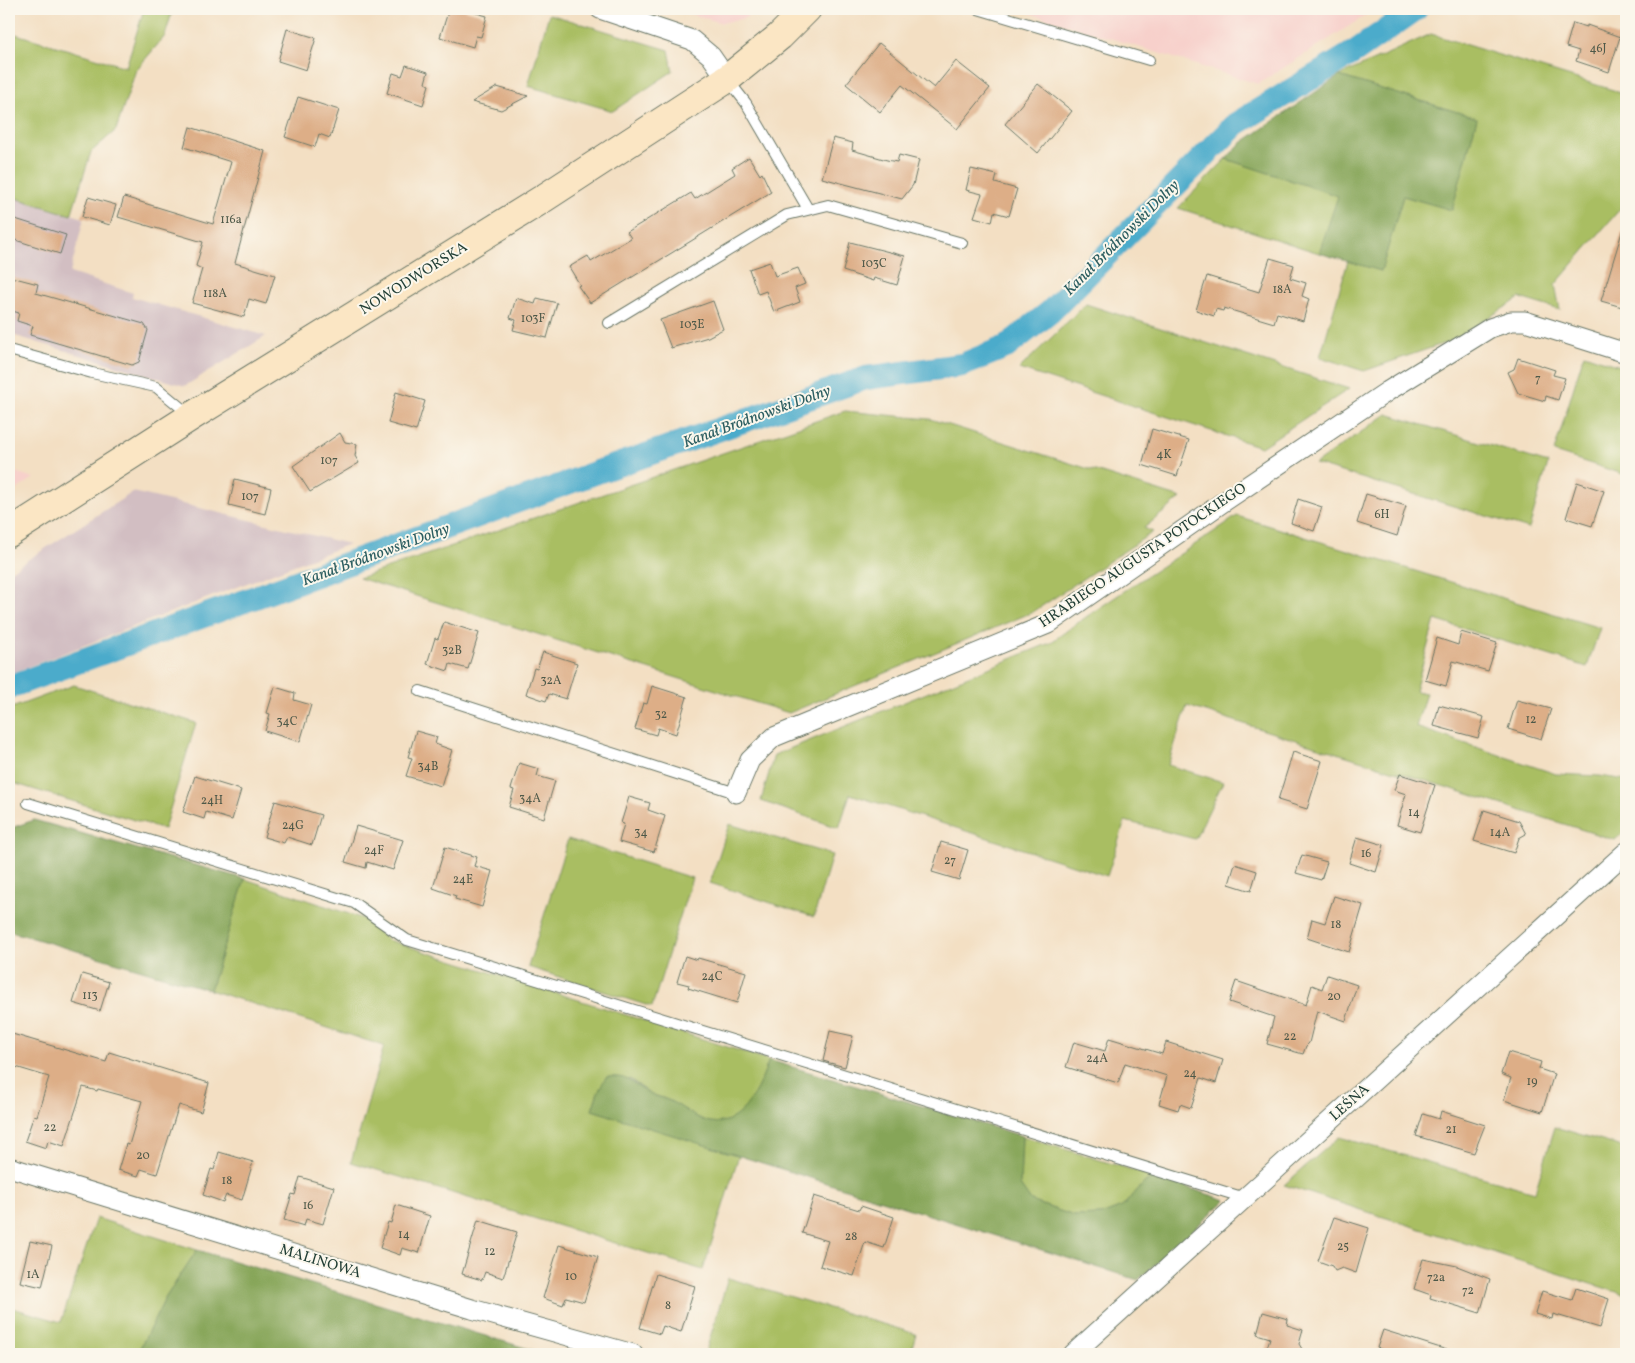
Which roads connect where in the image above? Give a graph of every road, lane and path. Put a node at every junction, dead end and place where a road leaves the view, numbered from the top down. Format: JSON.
{"nodes":[{"id":1,"x":600,"y":9,"type":"edge"},
{"id":2,"x":808,"y":9,"type":"edge"},
{"id":3,"x":978,"y":9,"type":"edge"},
{"id":4,"x":1149,"y":60,"type":"dead end"},
{"id":5,"x":727,"y":79,"type":"junction"},
{"id":6,"x":808,"y":209,"type":"junction"},
{"id":7,"x":962,"y":243,"type":"dead end"},
{"id":8,"x":609,"y":323,"type":"dead end"},
{"id":9,"x":9,"y":350,"type":"edge"},
{"id":10,"x":1626,"y":353,"type":"edge"},
{"id":11,"x":192,"y":416,"type":"junction"},
{"id":12,"x":9,"y":533,"type":"edge"},
{"id":13,"x":420,"y":691,"type":"dead end"},
{"id":14,"x":736,"y":793,"type":"joint"},
{"id":15,"x":28,"y":803,"type":"dead end"},
{"id":16,"x":1626,"y":852,"type":"edge"},
{"id":17,"x":9,"y":1167,"type":"edge"},
{"id":18,"x":1245,"y":1198,"type":"junction"},
{"id":19,"x":633,"y":1354,"type":"edge"},
{"id":20,"x":1073,"y":1354,"type":"edge"}],
"edges":[{"from":1,"to":5,"type":"street"},
{"from":2,"to":5,"type":"main road","name":"NOWODWORSKA"},
{"from":3,"to":4,"type":"lane"},
{"from":5,"to":6,"type":"lane"},
{"from":5,"to":11,"type":"main road","name":"NOWODWORSKA"},
{"from":6,"to":7,"type":"lane"},
{"from":6,"to":8,"type":"lane"},
{"from":9,"to":11,"type":"lane"},
{"from":10,"to":14,"type":"street","name":"HRABIEGO AUGUSTA POTOCKIEGO"},
{"from":11,"to":12,"type":"main road","name":"NOWODWORSKA"},
{"from":13,"to":14,"type":"lane"},
{"from":15,"to":18,"type":"lane"},
{"from":16,"to":18,"type":"street","name":"LEŚNA"},
{"from":17,"to":19,"type":"street","name":"MALINOWA"},
{"from":18,"to":20,"type":"street","name":"LEŚNA"}]}
